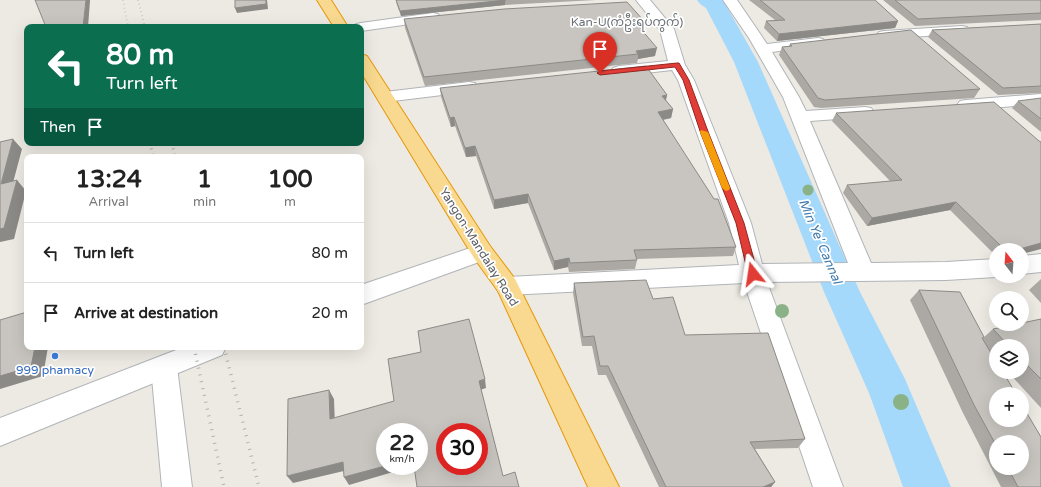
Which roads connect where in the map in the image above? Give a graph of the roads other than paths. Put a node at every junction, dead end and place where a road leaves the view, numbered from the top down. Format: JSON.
{"nodes":[{"id":1,"x":324,"y":0,"type":"edge"},
{"id":2,"x":730,"y":0,"type":"edge"},
{"id":3,"x":640,"y":3,"type":"edge"},
{"id":4,"x":447,"y":16,"type":"edge"},
{"id":5,"x":896,"y":18,"type":"edge"},
{"id":6,"x":339,"y":24,"type":"edge"},
{"id":7,"x":364,"y":27,"type":"edge"},
{"id":8,"x":980,"y":30,"type":"edge"},
{"id":9,"x":913,"y":32,"type":"junction"},
{"id":10,"x":868,"y":37,"type":"edge"},
{"id":11,"x":831,"y":41,"type":"edge"},
{"id":12,"x":762,"y":48,"type":"junction"},
{"id":13,"x":930,"y":48,"type":"edge"},
{"id":14,"x":364,"y":64,"type":"edge"},
{"id":15,"x":677,"y":65,"type":"junction"},
{"id":16,"x":606,"y":72,"type":"edge"},
{"id":17,"x":488,"y":85,"type":"edge"},
{"id":18,"x":977,"y":88,"type":"edge"},
{"id":19,"x":385,"y":97,"type":"junction"},
{"id":20,"x":1041,"y":99,"type":"edge"},
{"id":21,"x":994,"y":103,"type":"junction"},
{"id":22,"x":948,"y":106,"type":"edge"},
{"id":23,"x":885,"y":111,"type":"edge"},
{"id":24,"x":799,"y":117,"type":"junction"},
{"id":25,"x":1012,"y":118,"type":"edge"},
{"id":26,"x":482,"y":252,"type":"junction"},
{"id":27,"x":1041,"y":263,"type":"edge"},
{"id":28,"x":1029,"y":264,"type":"edge"},
{"id":29,"x":989,"y":269,"type":"edge"},
{"id":30,"x":853,"y":271,"type":"junction"},
{"id":31,"x":753,"y":274,"type":"junction"},
{"id":32,"x":507,"y":286,"type":"junction"},
{"id":33,"x":364,"y":293,"type":"edge"},
{"id":34,"x":206,"y":350,"type":"edge"},
{"id":35,"x":164,"y":367,"type":"junction"},
{"id":36,"x":0,"y":432,"type":"edge"},
{"id":37,"x":176,"y":487,"type":"edge"},
{"id":38,"x":604,"y":487,"type":"edge"},
{"id":39,"x":828,"y":487,"type":"edge"}],
"edges":[{"from":1,"to":6,"type":"highway"},
{"from":2,"to":12,"type":"street"},
{"from":3,"to":15,"type":"street"},
{"from":4,"to":7,"type":"street"},
{"from":5,"to":9,"type":"street"},
{"from":8,"to":9,"type":"street"},
{"from":9,"to":10,"type":"street"},
{"from":9,"to":13,"type":"street"},
{"from":11,"to":12,"type":"street"},
{"from":12,"to":24,"type":"street"},
{"from":14,"to":19,"type":"highway","name":"Yangon-Mandalay Road"},
{"from":15,"to":16,"type":"street"},
{"from":15,"to":31,"type":"street"},
{"from":17,"to":19,"type":"street"},
{"from":18,"to":21,"type":"street"},
{"from":19,"to":26,"type":"highway","name":"Yangon-Mandalay Road"},
{"from":20,"to":21,"type":"street"},
{"from":21,"to":22,"type":"street"},
{"from":21,"to":25,"type":"street"},
{"from":23,"to":24,"type":"street"},
{"from":24,"to":30,"type":"street"},
{"from":26,"to":32,"type":"highway","name":"Yangon-Mandalay Road"},
{"from":26,"to":33,"type":"street"},
{"from":27,"to":28,"type":"street"},
{"from":29,"to":30,"type":"street"},
{"from":30,"to":31,"type":"street"},
{"from":31,"to":32,"type":"street"},
{"from":31,"to":39,"type":"street"},
{"from":32,"to":38,"type":"highway","name":"Yangon-Mandalay Road"},
{"from":34,"to":35,"type":"street"},
{"from":35,"to":36,"type":"street"},
{"from":35,"to":37,"type":"street"}]}
